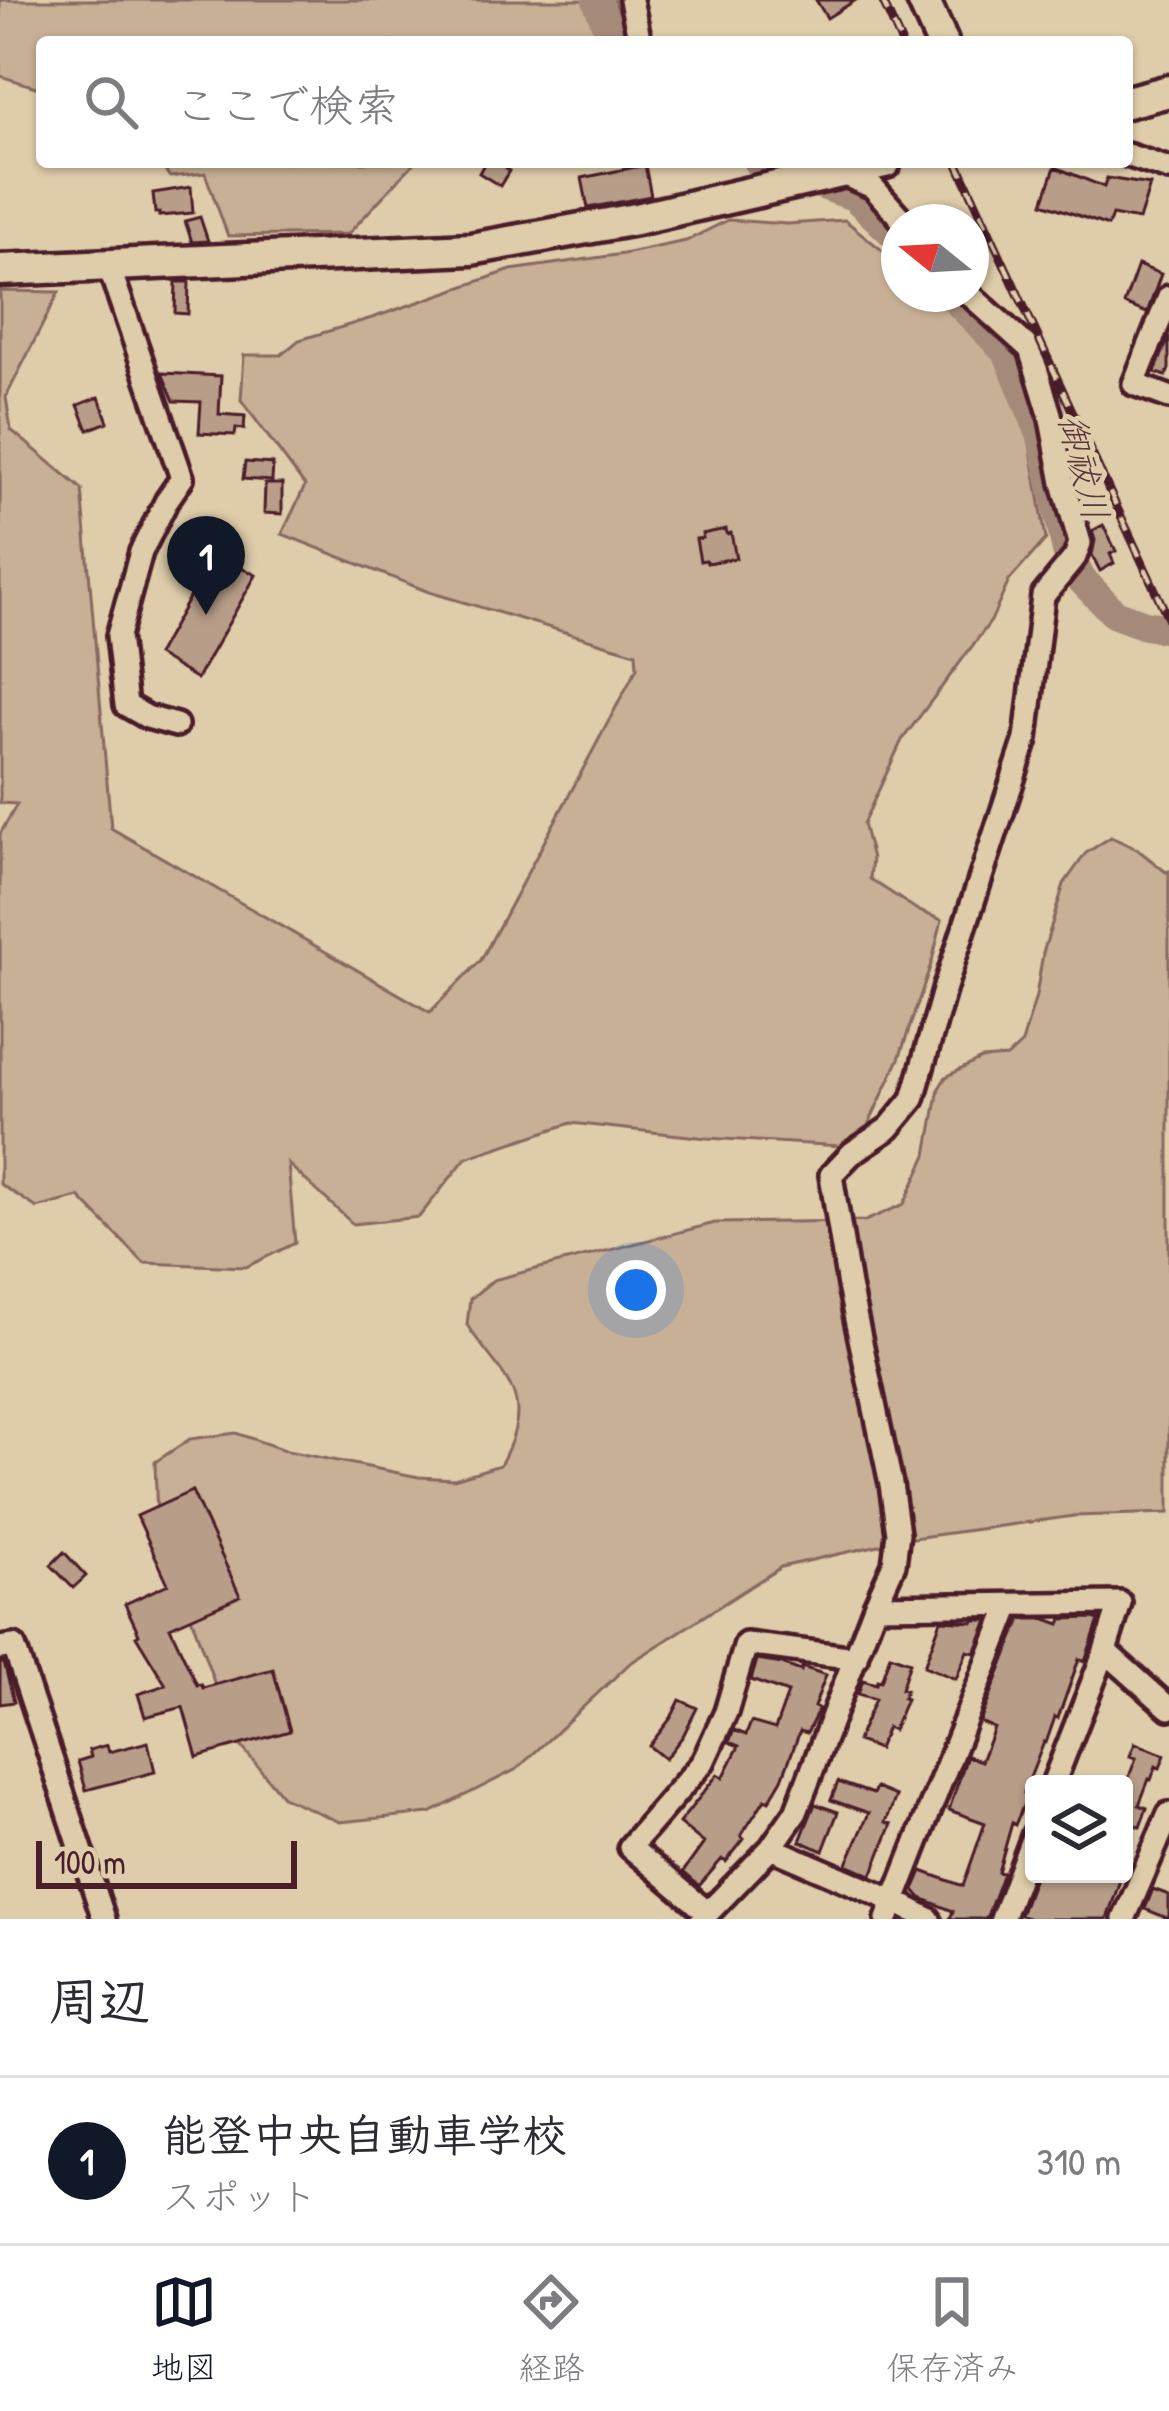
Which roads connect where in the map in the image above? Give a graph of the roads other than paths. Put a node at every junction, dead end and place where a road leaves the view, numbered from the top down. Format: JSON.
{"nodes":[{"id":1,"x":631,"y":0,"type":"edge"},
{"id":2,"x":923,"y":0,"type":"edge"},
{"id":3,"x":639,"y":36,"type":"edge"},
{"id":4,"x":939,"y":36,"type":"edge"},
{"id":5,"x":1169,"y":91,"type":"edge"},
{"id":6,"x":1133,"y":100,"type":"edge"},
{"id":7,"x":1133,"y":157,"type":"edge"},
{"id":8,"x":848,"y":168,"type":"edge"},
{"id":9,"x":1169,"y":169,"type":"edge"},
{"id":10,"x":817,"y":173,"type":"edge"},
{"id":11,"x":888,"y":204,"type":"edge"},
{"id":12,"x":108,"y":264,"type":"junction"},
{"id":13,"x":0,"y":270,"type":"edge"},
{"id":14,"x":1169,"y":297,"type":"edge"},
{"id":15,"x":989,"y":311,"type":"edge"},
{"id":16,"x":1169,"y":397,"type":"edge"},
{"id":17,"x":176,"y":725,"type":"dead end"},
{"id":18,"x":1010,"y":1605,"type":"junction"},
{"id":19,"x":875,"y":1606,"type":"junction"},
{"id":20,"x":0,"y":1648,"type":"edge"},
{"id":21,"x":1105,"y":1651,"type":"junction"},
{"id":22,"x":856,"y":1658,"type":"junction"},
{"id":23,"x":1169,"y":1708,"type":"edge"},
{"id":24,"x":1057,"y":1775,"type":"edge"},
{"id":25,"x":1169,"y":1814,"type":"edge"},
{"id":26,"x":772,"y":1848,"type":"junction"},
{"id":27,"x":1025,"y":1858,"type":"edge"},
{"id":28,"x":891,"y":1910,"type":"edge"},
{"id":29,"x":705,"y":1916,"type":"edge"},
{"id":30,"x":104,"y":1919,"type":"edge"},
{"id":31,"x":929,"y":1919,"type":"edge"},
{"id":32,"x":1002,"y":1919,"type":"edge"},
{"id":33,"x":1124,"y":1919,"type":"edge"}],
"edges":[{"from":1,"to":3,"type":"street"},
{"from":2,"to":4,"type":"street"},
{"from":5,"to":6,"type":"street"},
{"from":7,"to":9,"type":"street"},
{"from":8,"to":10,"type":"street"},
{"from":10,"to":11,"type":"street"},
{"from":10,"to":12,"type":"street"},
{"from":12,"to":13,"type":"street"},
{"from":12,"to":17,"type":"street"},
{"from":14,"to":16,"type":"street"},
{"from":15,"to":19,"type":"street"},
{"from":18,"to":19,"type":"street"},
{"from":18,"to":21,"type":"street"},
{"from":18,"to":28,"type":"street"},
{"from":19,"to":22,"type":"street"},
{"from":20,"to":30,"type":"street"},
{"from":21,"to":23,"type":"street"},
{"from":21,"to":24,"type":"street"},
{"from":22,"to":26,"type":"street"},
{"from":22,"to":29,"type":"street"},
{"from":25,"to":33,"type":"street"},
{"from":26,"to":28,"type":"street"},
{"from":26,"to":29,"type":"street"},
{"from":27,"to":32,"type":"street"},
{"from":28,"to":31,"type":"street"}]}
